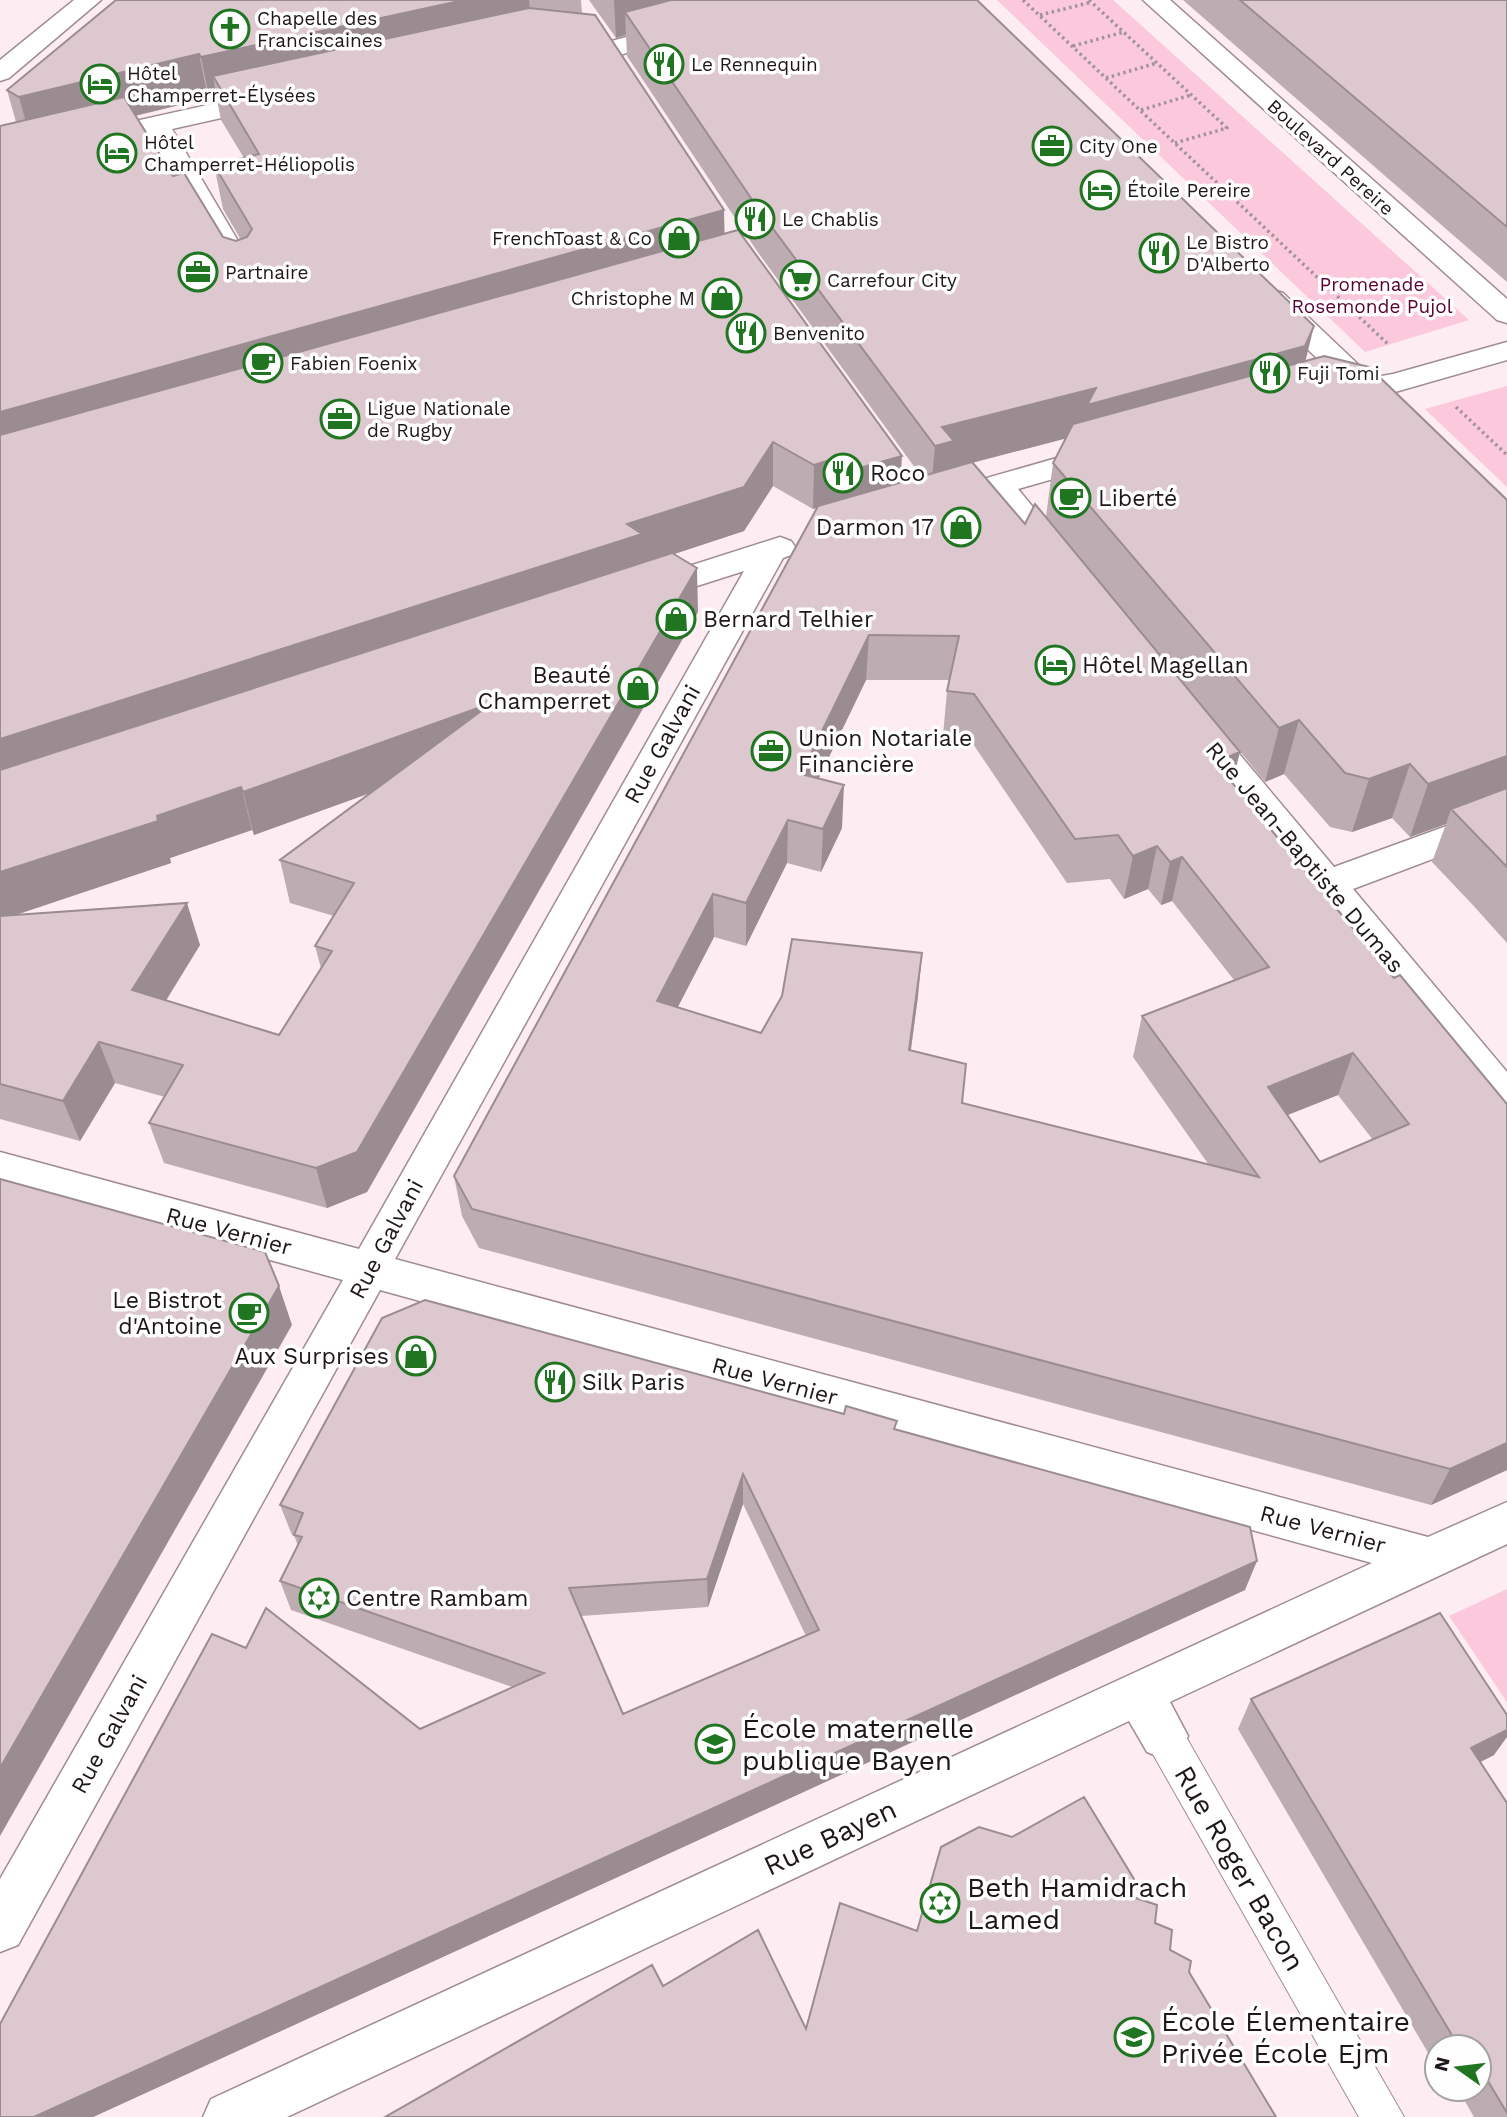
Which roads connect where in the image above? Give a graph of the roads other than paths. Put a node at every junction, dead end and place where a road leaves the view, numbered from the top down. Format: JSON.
{"nodes":[{"id":1,"x":89,"y":0,"type":"edge"},
{"id":2,"x":1155,"y":0,"type":"edge"},
{"id":3,"x":586,"y":19,"type":"edge"},
{"id":4,"x":696,"y":27,"type":"edge"},
{"id":5,"x":543,"y":41,"type":"edge"},
{"id":6,"x":609,"y":50,"type":"junction"},
{"id":7,"x":0,"y":72,"type":"edge"},
{"id":8,"x":622,"y":77,"type":"edge"},
{"id":9,"x":291,"y":95,"type":"edge"},
{"id":10,"x":157,"y":125,"type":"junction"},
{"id":11,"x":0,"y":159,"type":"edge"},
{"id":12,"x":244,"y":274,"type":"edge"},
{"id":13,"x":1253,"y":279,"type":"edge"},
{"id":14,"x":1507,"y":314,"type":"edge"},
{"id":15,"x":1507,"y":351,"type":"edge"},
{"id":16,"x":1364,"y":388,"type":"junction"},
{"id":17,"x":1304,"y":401,"type":"edge"},
{"id":18,"x":1395,"y":418,"type":"edge"},
{"id":19,"x":1135,"y":446,"type":"edge"},
{"id":20,"x":997,"y":484,"type":"junction"},
{"id":21,"x":916,"y":505,"type":"edge"},
{"id":22,"x":1078,"y":583,"type":"edge"},
{"id":23,"x":625,"y":599,"type":"edge"},
{"id":24,"x":1184,"y":711,"type":"edge"},
{"id":25,"x":1507,"y":817,"type":"edge"},
{"id":26,"x":1326,"y":885,"type":"junction"},
{"id":27,"x":1507,"y":1100,"type":"edge"},
{"id":28,"x":0,"y":1169,"type":"edge"},
{"id":29,"x":369,"y":1272,"type":"junction"},
{"id":30,"x":1507,"y":1522,"type":"edge"},
{"id":31,"x":1430,"y":1558,"type":"junction"},
{"id":32,"x":1138,"y":1693,"type":"junction"},
{"id":33,"x":1164,"y":1735,"type":"joint"},
{"id":34,"x":0,"y":1927,"type":"edge"},
{"id":35,"x":229,"y":2117,"type":"edge"},
{"id":36,"x":1383,"y":2117,"type":"edge"}],
"edges":[{"from":1,"to":7,"type":"street"},
{"from":2,"to":14,"type":"street","name":"Boulevard Pereire"},
{"from":3,"to":6,"type":"street"},
{"from":4,"to":6,"type":"street"},
{"from":5,"to":6,"type":"street"},
{"from":6,"to":8,"type":"street"},
{"from":9,"to":10,"type":"street"},
{"from":10,"to":11,"type":"street"},
{"from":10,"to":12,"type":"street"},
{"from":13,"to":16,"type":"street"},
{"from":15,"to":16,"type":"street"},
{"from":16,"to":17,"type":"street"},
{"from":16,"to":18,"type":"street"},
{"from":19,"to":20,"type":"street"},
{"from":20,"to":21,"type":"street"},
{"from":20,"to":22,"type":"street"},
{"from":23,"to":29,"type":"street","name":"Rue Galvani"},
{"from":24,"to":26,"type":"street","name":"Rue Jean-Baptiste Dumas"},
{"from":25,"to":26,"type":"street"},
{"from":26,"to":27,"type":"street","name":"Rue Jean-Baptiste Dumas"},
{"from":28,"to":29,"type":"street","name":"Rue Vernier"},
{"from":29,"to":31,"type":"street","name":"Rue Vernier"},
{"from":29,"to":34,"type":"street","name":"Rue Galvani"},
{"from":30,"to":31,"type":"street","name":"Rue Bayen"},
{"from":31,"to":32,"type":"street","name":"Rue Bayen"},
{"from":32,"to":33,"type":"street","name":"Rue Roger Bacon"},
{"from":32,"to":35,"type":"street","name":"Rue Bayen"},
{"from":33,"to":36,"type":"street","name":"Rue Roger Bacon"}]}
